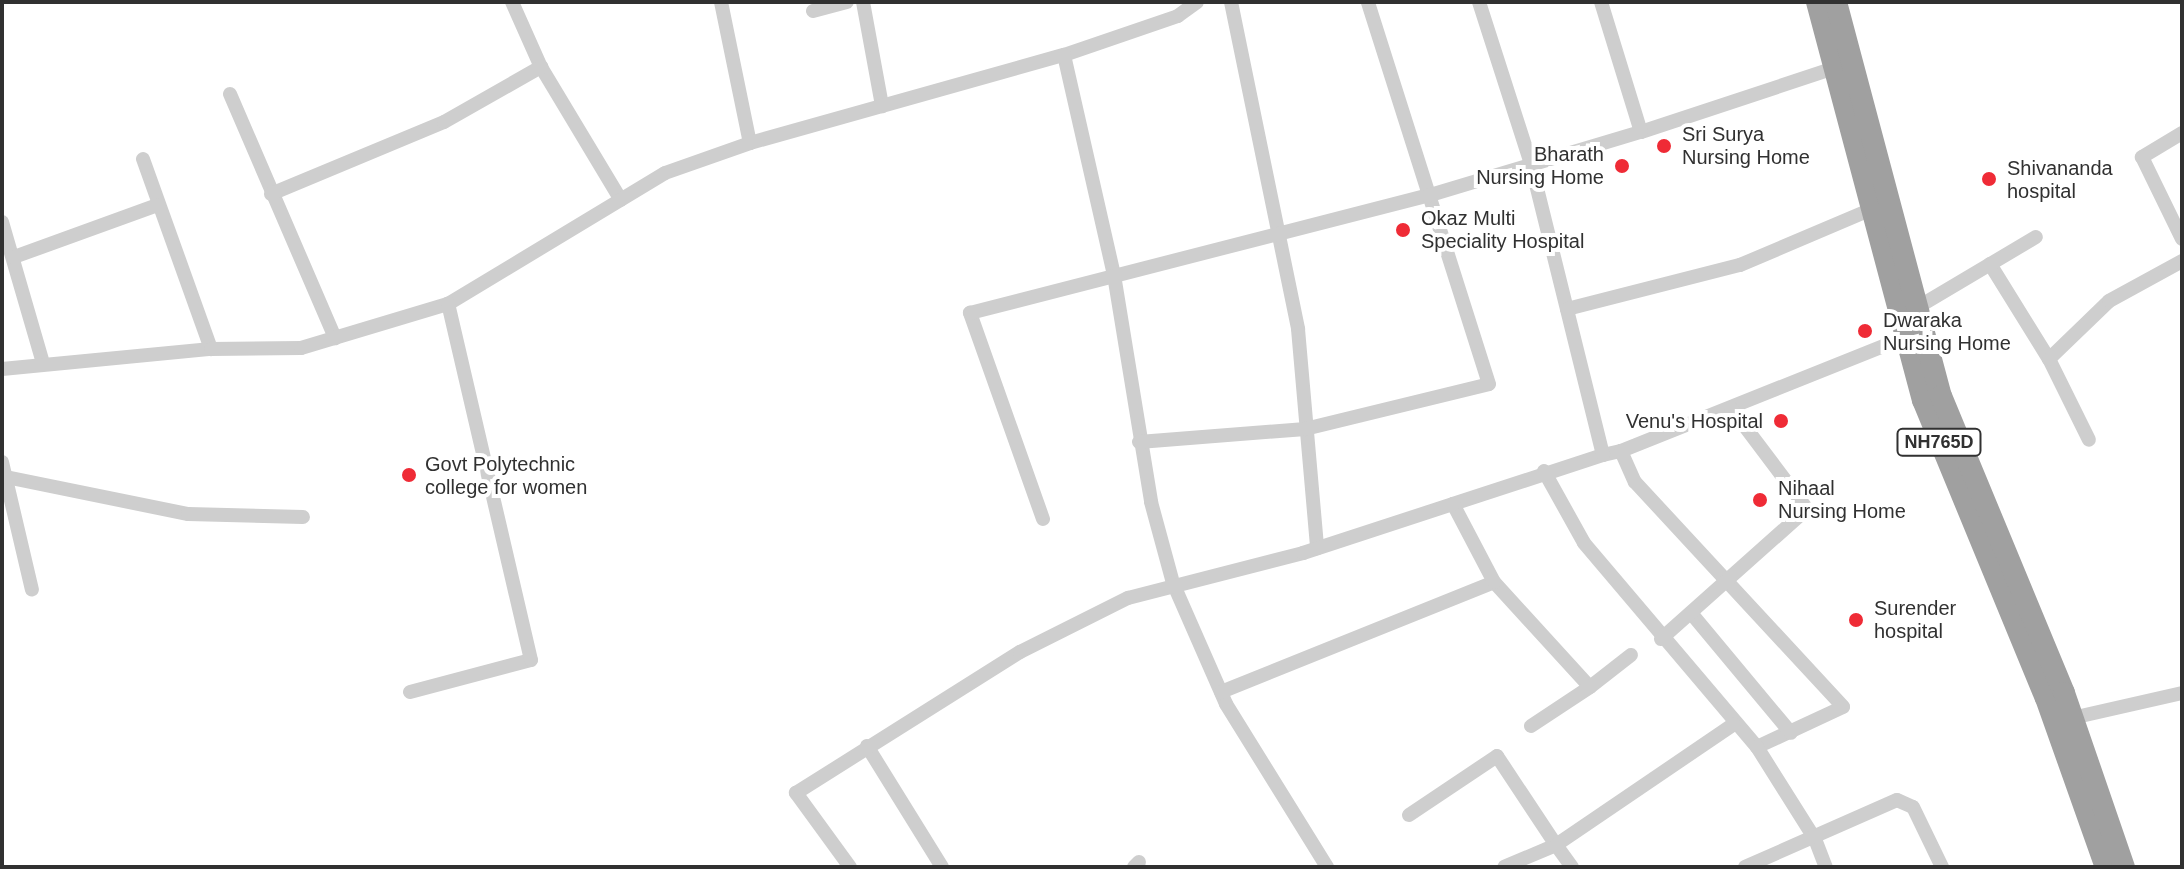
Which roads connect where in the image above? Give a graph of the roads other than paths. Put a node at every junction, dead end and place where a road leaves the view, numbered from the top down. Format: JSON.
{"nodes":[{"id":1,"x":512,"y":2,"type":"edge"},
{"id":2,"x":721,"y":2,"type":"edge"},
{"id":3,"x":847,"y":2,"type":"edge"},
{"id":4,"x":863,"y":2,"type":"edge"},
{"id":5,"x":1197,"y":2,"type":"edge"},
{"id":6,"x":1231,"y":2,"type":"edge"},
{"id":7,"x":1368,"y":2,"type":"edge"},
{"id":8,"x":1479,"y":2,"type":"edge"},
{"id":9,"x":1601,"y":2,"type":"edge"},
{"id":10,"x":1817,"y":2,"type":"edge"},
{"id":11,"x":1836,"y":2,"type":"edge"},
{"id":12,"x":813,"y":11,"type":"dead end"},
{"id":13,"x":1064,"y":55,"type":"junction"},
{"id":14,"x":541,"y":67,"type":"junction"},
{"id":15,"x":1835,"y":68,"type":"junction"},
{"id":16,"x":230,"y":94,"type":"dead end"},
{"id":17,"x":882,"y":106,"type":"junction"},
{"id":18,"x":1641,"y":132,"type":"junction"},
{"id":19,"x":2182,"y":133,"type":"edge"},
{"id":20,"x":750,"y":143,"type":"junction"},
{"id":21,"x":143,"y":159,"type":"dead end"},
{"id":22,"x":1531,"y":164,"type":"junction"},
{"id":23,"x":271,"y":194,"type":"junction"},
{"id":24,"x":1427,"y":196,"type":"junction"},
{"id":25,"x":621,"y":200,"type":"junction"},
{"id":26,"x":158,"y":205,"type":"junction"},
{"id":27,"x":1872,"y":209,"type":"junction"},
{"id":28,"x":2,"y":222,"type":"edge"},
{"id":29,"x":1280,"y":235,"type":"junction"},
{"id":30,"x":2036,"y":237,"type":"dead end"},
{"id":31,"x":2182,"y":239,"type":"edge"},
{"id":32,"x":14,"y":257,"type":"junction"},
{"id":33,"x":2182,"y":261,"type":"edge"},
{"id":34,"x":1990,"y":264,"type":"junction"},
{"id":35,"x":1114,"y":275,"type":"junction"},
{"id":36,"x":448,"y":304,"type":"junction"},
{"id":37,"x":1918,"y":307,"type":"junction"},
{"id":38,"x":1567,"y":309,"type":"junction"},
{"id":39,"x":1906,"y":337,"type":"junction"},
{"id":40,"x":335,"y":338,"type":"junction"},
{"id":41,"x":211,"y":349,"type":"junction"},
{"id":42,"x":2049,"y":359,"type":"junction"},
{"id":43,"x":43,"y":363,"type":"junction"},
{"id":44,"x":2,"y":369,"type":"edge"},
{"id":45,"x":1731,"y":408,"type":"junction"},
{"id":46,"x":1305,"y":429,"type":"junction"},
{"id":47,"x":2089,"y":440,"type":"dead end"},
{"id":48,"x":1139,"y":442,"type":"junction"},
{"id":49,"x":1621,"y":451,"type":"junction"},
{"id":50,"x":1603,"y":455,"type":"junction"},
{"id":51,"x":2,"y":462,"type":"edge"},
{"id":52,"x":1544,"y":471,"type":"junction"},
{"id":53,"x":6,"y":477,"type":"junction"},
{"id":54,"x":1453,"y":504,"type":"junction"},
{"id":55,"x":303,"y":517,"type":"dead end"},
{"id":56,"x":1043,"y":519,"type":"dead end"},
{"id":57,"x":1317,"y":548,"type":"junction"},
{"id":58,"x":1724,"y":580,"type":"junction"},
{"id":59,"x":1494,"y":582,"type":"junction"},
{"id":60,"x":1173,"y":583,"type":"junction"},
{"id":61,"x":32,"y":590,"type":"dead end"},
{"id":62,"x":1691,"y":613,"type":"junction"},
{"id":63,"x":1661,"y":639,"type":"junction"},
{"id":64,"x":1631,"y":655,"type":"dead end"},
{"id":65,"x":1590,"y":687,"type":"junction"},
{"id":66,"x":410,"y":692,"type":"dead end"},
{"id":67,"x":1221,"y":692,"type":"junction"},
{"id":68,"x":2182,"y":693,"type":"edge"},
{"id":69,"x":2072,"y":718,"type":"junction"},
{"id":70,"x":1734,"y":724,"type":"junction"},
{"id":71,"x":1531,"y":726,"type":"dead end"},
{"id":72,"x":1791,"y":733,"type":"junction"},
{"id":73,"x":867,"y":746,"type":"junction"},
{"id":74,"x":1757,"y":747,"type":"junction"},
{"id":75,"x":1409,"y":815,"type":"dead end"},
{"id":76,"x":1815,"y":839,"type":"junction"},
{"id":77,"x":1556,"y":845,"type":"junction"},
{"id":78,"x":850,"y":867,"type":"edge"},
{"id":79,"x":942,"y":867,"type":"edge"},
{"id":80,"x":1327,"y":867,"type":"edge"},
{"id":81,"x":1504,"y":867,"type":"edge"},
{"id":82,"x":1572,"y":867,"type":"edge"},
{"id":83,"x":1745,"y":867,"type":"edge"},
{"id":84,"x":1826,"y":867,"type":"edge"},
{"id":85,"x":1942,"y":867,"type":"edge"},
{"id":86,"x":2106,"y":867,"type":"edge"},
{"id":87,"x":2124,"y":867,"type":"edge"}],
"edges":[{"from":1,"to":14,"type":"street"},
{"from":2,"to":20,"type":"street"},
{"from":3,"to":12,"type":"street"},
{"from":4,"to":17,"type":"street"},
{"from":5,"to":13,"type":"street"},
{"from":6,"to":29,"type":"street"},
{"from":7,"to":24,"type":"street"},
{"from":8,"to":22,"type":"street"},
{"from":9,"to":18,"type":"street"},
{"from":10,"to":15,"type":"highway","number":"NH765D"},
{"from":11,"to":37,"type":"highway","number":"NH765D"},
{"from":13,"to":17,"type":"street"},
{"from":13,"to":35,"type":"street"},
{"from":14,"to":23,"type":"street"},
{"from":14,"to":25,"type":"street"},
{"from":15,"to":18,"type":"street"},
{"from":15,"to":27,"type":"highway","number":"NH765D"},
{"from":16,"to":23,"type":"street"},
{"from":17,"to":20,"type":"street"},
{"from":18,"to":22,"type":"street"},
{"from":19,"to":31,"type":"street"},
{"from":20,"to":25,"type":"street"},
{"from":21,"to":26,"type":"street"},
{"from":22,"to":24,"type":"street"},
{"from":22,"to":38,"type":"street"},
{"from":23,"to":40,"type":"street"},
{"from":24,"to":29,"type":"street"},
{"from":24,"to":46,"type":"street"},
{"from":25,"to":36,"type":"street"},
{"from":26,"to":32,"type":"street"},
{"from":26,"to":41,"type":"street"},
{"from":27,"to":38,"type":"street"},
{"from":27,"to":39,"type":"highway","number":"NH765D"},
{"from":28,"to":32,"type":"street"},
{"from":29,"to":35,"type":"street"},
{"from":29,"to":46,"type":"street"},
{"from":30,"to":34,"type":"street"},
{"from":32,"to":43,"type":"street"},
{"from":33,"to":42,"type":"street"},
{"from":34,"to":37,"type":"street"},
{"from":34,"to":42,"type":"street"},
{"from":35,"to":48,"type":"street"},
{"from":35,"to":56,"type":"street"},
{"from":36,"to":40,"type":"street"},
{"from":36,"to":66,"type":"street"},
{"from":37,"to":69,"type":"highway","number":"NH765D"},
{"from":38,"to":50,"type":"street"},
{"from":39,"to":45,"type":"street"},
{"from":39,"to":86,"type":"highway","number":"NH765D"},
{"from":40,"to":41,"type":"street"},
{"from":41,"to":43,"type":"street"},
{"from":42,"to":47,"type":"street"},
{"from":43,"to":44,"type":"street"},
{"from":45,"to":49,"type":"street"},
{"from":45,"to":58,"type":"street"},
{"from":46,"to":48,"type":"street"},
{"from":46,"to":57,"type":"street"},
{"from":48,"to":60,"type":"street"},
{"from":49,"to":50,"type":"street"},
{"from":49,"to":58,"type":"street"},
{"from":50,"to":52,"type":"street"},
{"from":51,"to":53,"type":"street"},
{"from":52,"to":54,"type":"street"},
{"from":52,"to":63,"type":"street"},
{"from":53,"to":55,"type":"street"},
{"from":53,"to":61,"type":"street"},
{"from":54,"to":57,"type":"street"},
{"from":54,"to":59,"type":"street"},
{"from":57,"to":60,"type":"street"},
{"from":58,"to":62,"type":"street"},
{"from":58,"to":72,"type":"street"},
{"from":59,"to":65,"type":"street"},
{"from":59,"to":67,"type":"street"},
{"from":60,"to":67,"type":"street"},
{"from":60,"to":73,"type":"street"},
{"from":62,"to":63,"type":"street"},
{"from":62,"to":72,"type":"street"},
{"from":63,"to":70,"type":"street"},
{"from":64,"to":65,"type":"street"},
{"from":65,"to":71,"type":"street"},
{"from":67,"to":80,"type":"street"},
{"from":68,"to":69,"type":"street"},
{"from":69,"to":87,"type":"highway","number":"NH765D"},
{"from":70,"to":74,"type":"street"},
{"from":70,"to":77,"type":"street"},
{"from":72,"to":74,"type":"street"},
{"from":73,"to":78,"type":"street"},
{"from":73,"to":79,"type":"street"},
{"from":74,"to":76,"type":"street"},
{"from":75,"to":77,"type":"street"},
{"from":76,"to":83,"type":"street"},
{"from":76,"to":84,"type":"street"},
{"from":76,"to":85,"type":"street"},
{"from":77,"to":81,"type":"street"},
{"from":77,"to":82,"type":"street"}]}
